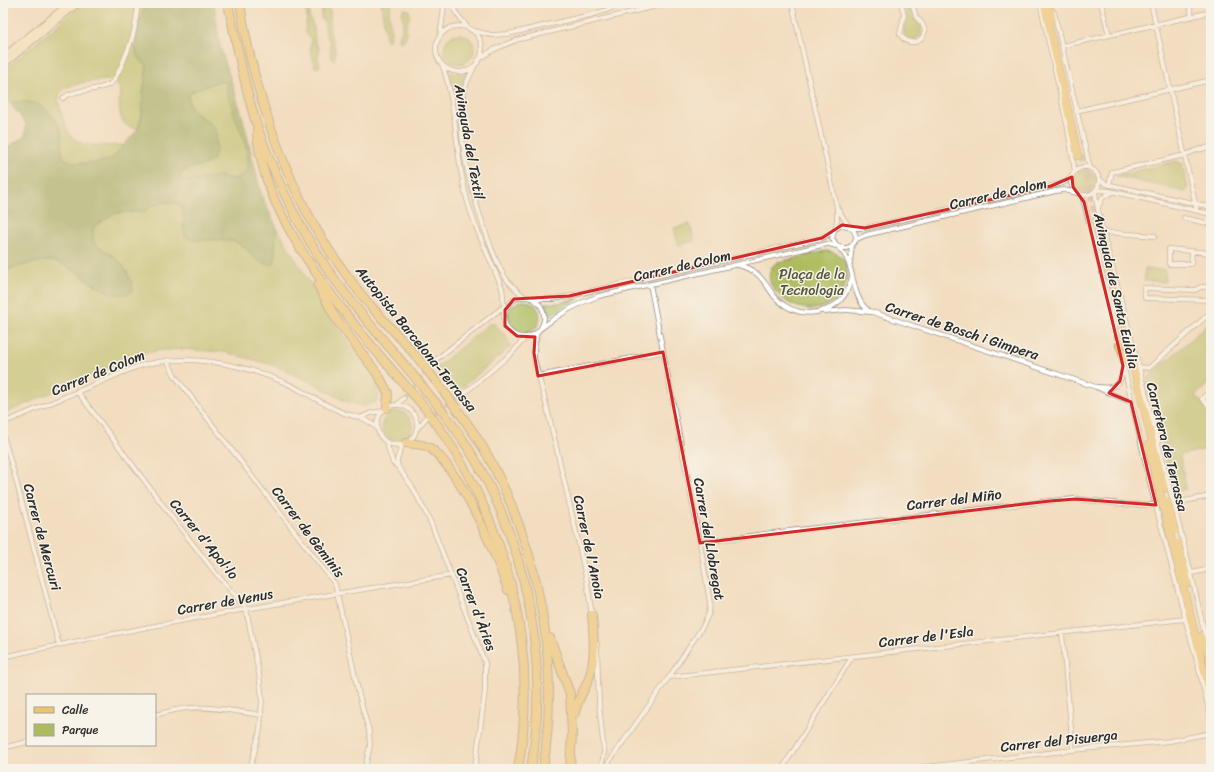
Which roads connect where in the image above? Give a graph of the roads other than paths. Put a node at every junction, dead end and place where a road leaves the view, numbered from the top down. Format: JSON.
{"nodes":[{"id":1,"x":70,"y":3,"type":"edge"},
{"id":2,"x":78,"y":3,"type":"edge"},
{"id":3,"x":138,"y":3,"type":"edge"},
{"id":4,"x":228,"y":3,"type":"edge"},
{"id":5,"x":240,"y":3,"type":"edge"},
{"id":6,"x":444,"y":3,"type":"edge"},
{"id":7,"x":451,"y":3,"type":"edge"},
{"id":8,"x":623,"y":3,"type":"edge"},
{"id":9,"x":669,"y":3,"type":"edge"},
{"id":10,"x":792,"y":3,"type":"edge"},
{"id":11,"x":901,"y":3,"type":"edge"},
{"id":12,"x":912,"y":3,"type":"edge"},
{"id":13,"x":1040,"y":3,"type":"edge"},
{"id":14,"x":1044,"y":3,"type":"edge"},
{"id":15,"x":1050,"y":3,"type":"edge"},
{"id":16,"x":1101,"y":3,"type":"edge"},
{"id":17,"x":1151,"y":3,"type":"edge"},
{"id":18,"x":1190,"y":3,"type":"edge"},
{"id":19,"x":1211,"y":12,"type":"edge"},
{"id":20,"x":1192,"y":17,"type":"junction"},
{"id":21,"x":1155,"y":26,"type":"junction"},
{"id":22,"x":470,"y":29,"type":"junction"},
{"id":23,"x":1109,"y":35,"type":"junction"},
{"id":24,"x":440,"y":36,"type":"junction"},
{"id":25,"x":1062,"y":46,"type":"junction"},
{"id":26,"x":3,"y":57,"type":"edge"},
{"id":27,"x":478,"y":60,"type":"junction"},
{"id":28,"x":3,"y":64,"type":"edge"},
{"id":29,"x":442,"y":64,"type":"junction"},
{"id":30,"x":475,"y":65,"type":"junction"},
{"id":31,"x":1211,"y":80,"type":"edge"},
{"id":32,"x":1170,"y":89,"type":"junction"},
{"id":33,"x":63,"y":98,"type":"dead end"},
{"id":34,"x":1076,"y":111,"type":"junction"},
{"id":35,"x":256,"y":122,"type":"junction"},
{"id":36,"x":1211,"y":147,"type":"edge"},
{"id":37,"x":1185,"y":155,"type":"junction"},
{"id":38,"x":1090,"y":168,"type":"junction"},
{"id":39,"x":1075,"y":172,"type":"junction"},
{"id":40,"x":1072,"y":177,"type":"junction"},
{"id":41,"x":1099,"y":179,"type":"junction"},
{"id":42,"x":1109,"y":185,"type":"junction"},
{"id":43,"x":1096,"y":191,"type":"junction"},
{"id":44,"x":1113,"y":192,"type":"junction"},
{"id":45,"x":1077,"y":193,"type":"junction"},
{"id":46,"x":1082,"y":195,"type":"junction"},
{"id":47,"x":1196,"y":204,"type":"junction"},
{"id":48,"x":1211,"y":207,"type":"edge"},
{"id":49,"x":837,"y":208,"type":"junction"},
{"id":50,"x":1098,"y":208,"type":"junction"},
{"id":51,"x":1197,"y":211,"type":"junction"},
{"id":52,"x":1211,"y":214,"type":"edge"},
{"id":53,"x":1184,"y":218,"type":"dead end"},
{"id":54,"x":286,"y":223,"type":"junction"},
{"id":55,"x":1211,"y":224,"type":"edge"},
{"id":56,"x":850,"y":227,"type":"junction"},
{"id":57,"x":834,"y":230,"type":"junction"},
{"id":58,"x":1103,"y":232,"type":"junction"},
{"id":59,"x":1155,"y":236,"type":"dead end"},
{"id":60,"x":854,"y":242,"type":"junction"},
{"id":61,"x":838,"y":247,"type":"junction"},
{"id":62,"x":1192,"y":251,"type":"junction"},
{"id":63,"x":1211,"y":253,"type":"edge"},
{"id":64,"x":736,"y":265,"type":"junction"},
{"id":65,"x":850,"y":266,"type":"junction"},
{"id":66,"x":852,"y":275,"type":"junction"},
{"id":67,"x":650,"y":284,"type":"junction"},
{"id":68,"x":1211,"y":287,"type":"edge"},
{"id":69,"x":502,"y":291,"type":"junction"},
{"id":70,"x":525,"y":296,"type":"junction"},
{"id":71,"x":533,"y":299,"type":"junction"},
{"id":72,"x":1211,"y":300,"type":"edge"},
{"id":73,"x":509,"y":303,"type":"junction"},
{"id":74,"x":503,"y":307,"type":"junction"},
{"id":75,"x":498,"y":310,"type":"junction"},
{"id":76,"x":819,"y":312,"type":"junction"},
{"id":77,"x":1211,"y":312,"type":"edge"},
{"id":78,"x":874,"y":313,"type":"junction"},
{"id":79,"x":504,"y":314,"type":"junction"},
{"id":80,"x":540,"y":329,"type":"junction"},
{"id":81,"x":537,"y":333,"type":"junction"},
{"id":82,"x":526,"y":337,"type":"junction"},
{"id":83,"x":1131,"y":337,"type":"junction"},
{"id":84,"x":1119,"y":346,"type":"joint"},
{"id":85,"x":663,"y":352,"type":"junction"},
{"id":86,"x":1131,"y":357,"type":"junction"},
{"id":87,"x":167,"y":360,"type":"junction"},
{"id":88,"x":433,"y":362,"type":"tunnel mouth"},
{"id":89,"x":1126,"y":365,"type":"junction"},
{"id":90,"x":1139,"y":367,"type":"junction"},
{"id":91,"x":538,"y":376,"type":"junction"},
{"id":92,"x":1096,"y":387,"type":"junction"},
{"id":93,"x":1211,"y":390,"type":"edge"},
{"id":94,"x":77,"y":391,"type":"junction"},
{"id":95,"x":462,"y":396,"type":"tunnel mouth"},
{"id":96,"x":404,"y":398,"type":"tunnel mouth"},
{"id":97,"x":1131,"y":402,"type":"junction"},
{"id":98,"x":397,"y":405,"type":"junction"},
{"id":99,"x":1211,"y":408,"type":"edge"},
{"id":100,"x":385,"y":409,"type":"junction"},
{"id":101,"x":362,"y":417,"type":"junction"},
{"id":102,"x":427,"y":417,"type":"tunnel mouth"},
{"id":103,"x":3,"y":423,"type":"edge"},
{"id":104,"x":377,"y":428,"type":"junction"},
{"id":105,"x":416,"y":430,"type":"junction"},
{"id":106,"x":3,"y":435,"type":"edge"},
{"id":107,"x":386,"y":442,"type":"junction"},
{"id":108,"x":404,"y":444,"type":"junction"},
{"id":109,"x":398,"y":467,"type":"junction"},
{"id":110,"x":1162,"y":489,"type":"junction"},
{"id":111,"x":1211,"y":496,"type":"edge"},
{"id":112,"x":1174,"y":504,"type":"junction"},
{"id":113,"x":1156,"y":505,"type":"junction"},
{"id":114,"x":700,"y":543,"type":"junction"},
{"id":115,"x":1180,"y":561,"type":"junction"},
{"id":116,"x":1211,"y":569,"type":"edge"},
{"id":117,"x":1191,"y":573,"type":"junction"},
{"id":118,"x":452,"y":576,"type":"junction"},
{"id":119,"x":338,"y":593,"type":"junction"},
{"id":120,"x":246,"y":608,"type":"junction"},
{"id":121,"x":592,"y":615,"type":"junction"},
{"id":122,"x":544,"y":618,"type":"junction"},
{"id":123,"x":1189,"y":620,"type":"junction"},
{"id":124,"x":1062,"y":633,"type":"junction"},
{"id":125,"x":1200,"y":636,"type":"junction"},
{"id":126,"x":59,"y":645,"type":"junction"},
{"id":127,"x":1209,"y":649,"type":"edge"},
{"id":128,"x":1195,"y":653,"type":"junction"},
{"id":129,"x":3,"y":657,"type":"edge"},
{"id":130,"x":852,"y":657,"type":"junction"},
{"id":131,"x":1211,"y":664,"type":"edge"},
{"id":132,"x":669,"y":677,"type":"junction"},
{"id":133,"x":1211,"y":680,"type":"edge"},
{"id":134,"x":1211,"y":698,"type":"edge"},
{"id":135,"x":525,"y":699,"type":"junction"},
{"id":136,"x":156,"y":715,"type":"edge"},
{"id":137,"x":261,"y":716,"type":"junction"},
{"id":138,"x":1211,"y":718,"type":"edge"},
{"id":139,"x":572,"y":734,"type":"junction"},
{"id":140,"x":1211,"y":734,"type":"edge"},
{"id":141,"x":26,"y":742,"type":"edge"},
{"id":142,"x":3,"y":748,"type":"edge"},
{"id":143,"x":1073,"y":750,"type":"junction"},
{"id":144,"x":250,"y":769,"type":"edge"},
{"id":145,"x":366,"y":769,"type":"edge"},
{"id":146,"x":475,"y":769,"type":"edge"},
{"id":147,"x":518,"y":769,"type":"edge"},
{"id":148,"x":531,"y":769,"type":"edge"},
{"id":149,"x":543,"y":769,"type":"edge"},
{"id":150,"x":570,"y":769,"type":"edge"},
{"id":151,"x":601,"y":769,"type":"edge"},
{"id":152,"x":604,"y":769,"type":"edge"},
{"id":153,"x":782,"y":769,"type":"edge"},
{"id":154,"x":908,"y":769,"type":"edge"}],
"edges":[{"from":1,"to":26,"type":"main road"},
{"from":2,"to":28,"type":"main road"},
{"from":3,"to":33,"type":"street"},
{"from":4,"to":35,"type":"highway","name":"Autopista Barcelona-Terrassa"},
{"from":5,"to":122,"type":"highway","name":"Autopista Barcelona-Terrassa"},
{"from":6,"to":24,"type":"street"},
{"from":7,"to":22,"type":"street"},
{"from":8,"to":22,"type":"street"},
{"from":9,"to":27,"type":"street"},
{"from":10,"to":49,"type":"street"},
{"from":11,"to":12,"type":"street"},
{"from":13,"to":39,"type":"street"},
{"from":14,"to":15,"type":"main road"},
{"from":15,"to":25,"type":"street"},
{"from":16,"to":23,"type":"street"},
{"from":17,"to":21,"type":"street"},
{"from":18,"to":20,"type":"street"},
{"from":19,"to":20,"type":"street"},
{"from":20,"to":21,"type":"street"},
{"from":21,"to":23,"type":"street"},
{"from":21,"to":32,"type":"street"},
{"from":22,"to":24,"type":"street"},
{"from":22,"to":27,"type":"street"},
{"from":23,"to":25,"type":"street"},
{"from":24,"to":29,"type":"street"},
{"from":25,"to":34,"type":"street"},
{"from":27,"to":30,"type":"street"},
{"from":29,"to":30,"type":"street"},
{"from":29,"to":69,"type":"street","name":"Avinguda del Tèxtil"},
{"from":30,"to":70,"type":"street","name":"Avinguda del Tèxtil"},
{"from":31,"to":32,"type":"street"},
{"from":32,"to":34,"type":"street"},
{"from":32,"to":37,"type":"street"},
{"from":34,"to":38,"type":"street"},
{"from":35,"to":54,"type":"highway"},
{"from":35,"to":148,"type":"highway","name":"Autopista Barcelona-Terrassa"},
{"from":36,"to":37,"type":"street"},
{"from":37,"to":42,"type":"street"},
{"from":37,"to":47,"type":"street"},
{"from":38,"to":39,"type":"street"},
{"from":38,"to":41,"type":"street"},
{"from":39,"to":40,"type":"street"},
{"from":40,"to":45,"type":"street"},
{"from":40,"to":56,"type":"street","name":"Carrer de Colom"},
{"from":41,"to":42,"type":"street"},
{"from":41,"to":43,"type":"street"},
{"from":42,"to":47,"type":"street"},
{"from":43,"to":44,"type":"street"},
{"from":43,"to":46,"type":"street"},
{"from":43,"to":50,"type":"street","name":"Avinguda de Santa Eulàlia"},
{"from":44,"to":50,"type":"street"},
{"from":44,"to":51,"type":"street"},
{"from":45,"to":46,"type":"street"},
{"from":45,"to":60,"type":"street","name":"Carrer de Colom"},
{"from":46,"to":84,"type":"street","name":"Avinguda de Santa Eulàlia"},
{"from":47,"to":48,"type":"street"},
{"from":47,"to":51,"type":"street"},
{"from":49,"to":56,"type":"street"},
{"from":49,"to":57,"type":"street"},
{"from":50,"to":58,"type":"street","name":"Avinguda de Santa Eulàlia"},
{"from":51,"to":52,"type":"street"},
{"from":53,"to":55,"type":"street"},
{"from":54,"to":100,"type":"highway"},
{"from":54,"to":135,"type":"highway"},
{"from":56,"to":57,"type":"street"},
{"from":56,"to":60,"type":"street"},
{"from":57,"to":61,"type":"street"},
{"from":57,"to":71,"type":"street","name":"Carrer de Colom"},
{"from":58,"to":59,"type":"street"},
{"from":58,"to":83,"type":"street","name":"Avinguda de Santa Eulàlia"},
{"from":60,"to":61,"type":"street"},
{"from":60,"to":65,"type":"street","name":"Carrer de Bosch i Gimpera"},
{"from":61,"to":64,"type":"street","name":"Carrer de Colom"},
{"from":61,"to":65,"type":"street","name":"Carrer de Bosch i Gimpera"},
{"from":62,"to":62,"type":"street"},
{"from":62,"to":63,"type":"street"},
{"from":64,"to":67,"type":"street","name":"Carrer de Colom"},
{"from":64,"to":76,"type":"street"},
{"from":65,"to":66,"type":"street","name":"Carrer de Bosch i Gimpera"},
{"from":66,"to":76,"type":"street"},
{"from":66,"to":78,"type":"street","name":"Carrer de Bosch i Gimpera"},
{"from":67,"to":80,"type":"street","name":"Carrer de Colom"},
{"from":67,"to":85,"type":"street","name":"Carrer del Llobregat"},
{"from":68,"to":72,"type":"street"},
{"from":69,"to":74,"type":"street","name":"Avinguda del Tèxtil"},
{"from":69,"to":75,"type":"street"},
{"from":70,"to":71,"type":"street"},
{"from":70,"to":73,"type":"street"},
{"from":71,"to":80,"type":"street"},
{"from":73,"to":74,"type":"street"},
{"from":73,"to":79,"type":"street"},
{"from":74,"to":75,"type":"street"},
{"from":74,"to":79,"type":"street","name":"Avinguda del Tèxtil"},
{"from":75,"to":88,"type":"street"},
{"from":76,"to":78,"type":"street"},
{"from":77,"to":90,"type":"street"},
{"from":78,"to":92,"type":"street","name":"Carrer de Bosch i Gimpera"},
{"from":79,"to":82,"type":"street"},
{"from":80,"to":81,"type":"street"},
{"from":81,"to":82,"type":"street"},
{"from":81,"to":91,"type":"street","name":"Carrer de l'Anoia"},
{"from":82,"to":95,"type":"street"},
{"from":83,"to":86,"type":"main road"},
{"from":83,"to":90,"type":"street","name":"Avinguda de Santa Eulàlia"},
{"from":84,"to":89,"type":"main road"},
{"from":85,"to":91,"type":"street"},
{"from":85,"to":114,"type":"street","name":"Carrer del Llobregat"},
{"from":86,"to":89,"type":"main road","name":"Carretera de Terrassa"},
{"from":86,"to":110,"type":"main road","name":"Carretera de Terrassa"},
{"from":87,"to":94,"type":"street","name":"Carrer de Colom"},
{"from":87,"to":101,"type":"street","name":"Carrer de Colom"},
{"from":87,"to":119,"type":"street","name":"Carrer de Gèminis"},
{"from":89,"to":92,"type":"street","name":"Carrer de Bosch i Gimpera"},
{"from":89,"to":97,"type":"street","name":"Avinguda de Santa Eulàlia"},
{"from":89,"to":110,"type":"main road","name":"Carretera de Terrassa"},
{"from":90,"to":112,"type":"street","name":"Avinguda de Santa Eulàlia"},
{"from":91,"to":121,"type":"street","name":"Carrer de l'Anoia"},
{"from":92,"to":97,"type":"street","name":"Carrer de Bosch i Gimpera"},
{"from":93,"to":99,"type":"street"},
{"from":94,"to":103,"type":"street","name":"Carrer de Colom"},
{"from":94,"to":120,"type":"street","name":"Carrer d'Apol·lo"},
{"from":96,"to":98,"type":"street"},
{"from":97,"to":113,"type":"street","name":"Avinguda de Santa Eulàlia"},
{"from":98,"to":100,"type":"street"},
{"from":98,"to":105,"type":"street"},
{"from":100,"to":101,"type":"street","name":"Carrer de Colom"},
{"from":100,"to":104,"type":"street"},
{"from":101,"to":104,"type":"street","name":"Carrer de Colom"},
{"from":102,"to":105,"type":"street"},
{"from":104,"to":107,"type":"street"},
{"from":105,"to":108,"type":"street"},
{"from":106,"to":126,"type":"street","name":"Carrer de Mercuri"},
{"from":107,"to":108,"type":"street"},
{"from":107,"to":109,"type":"street","name":"Carrer d'Àries"},
{"from":108,"to":109,"type":"street"},
{"from":108,"to":135,"type":"highway"},
{"from":109,"to":118,"type":"street","name":"Carrer d'Àries"},
{"from":110,"to":115,"type":"main road","name":"Carretera de Terrassa","bridge":true},
{"from":111,"to":112,"type":"street","name":"Carrer del Miño"},
{"from":112,"to":113,"type":"street","name":"Carrer del Miño"},
{"from":112,"to":117,"type":"street","name":"Avinguda de Santa Eulàlia"},
{"from":113,"to":114,"type":"street","name":"Carrer del Miño"},
{"from":113,"to":123,"type":"street","name":"Avinguda de Santa Eulàlia"},
{"from":114,"to":132,"type":"street","name":"Carrer del Llobregat"},
{"from":115,"to":123,"type":"main road","name":"Carretera de Terrassa"},
{"from":115,"to":125,"type":"main road","name":"Carretera de Terrassa"},
{"from":116,"to":117,"type":"street"},
{"from":117,"to":127,"type":"street","name":"Avinguda de Santa Eulàlia"},
{"from":118,"to":119,"type":"street","name":"Carrer de Venus"},
{"from":118,"to":146,"type":"street","name":"Carrer d'Àries"},
{"from":119,"to":120,"type":"street","name":"Carrer de Venus"},
{"from":119,"to":145,"type":"street","name":"Carrer de Gèminis"},
{"from":120,"to":126,"type":"street","name":"Carrer de Venus"},
{"from":120,"to":137,"type":"street","name":"Carrer d'Apol·lo"},
{"from":121,"to":139,"type":"highway"},
{"from":121,"to":151,"type":"street","name":"Carrer de l'Anoia"},
{"from":122,"to":139,"type":"highway"},
{"from":122,"to":149,"type":"highway","name":"Autopista Barcelona-Terrassa"},
{"from":123,"to":124,"type":"street","name":"Carrer de l'Esla"},
{"from":123,"to":128,"type":"street","name":"Carretera de Terrassa"},
{"from":123,"to":128,"type":"street","name":"Avinguda de Santa Eulàlia"},
{"from":123,"to":134,"type":"main road","name":"Carretera de Terrassa"},
{"from":124,"to":130,"type":"street","name":"Carrer de l'Esla"},
{"from":124,"to":143,"type":"street"},
{"from":125,"to":127,"type":"main road"},
{"from":125,"to":133,"type":"main road","name":"Carretera de Terrassa"},
{"from":126,"to":129,"type":"street","name":"Carrer de Venus"},
{"from":127,"to":131,"type":"main road"},
{"from":128,"to":138,"type":"street","name":"Avinguda de Santa Eulàlia"},
{"from":130,"to":132,"type":"street","name":"Carrer de l'Esla"},
{"from":130,"to":153,"type":"street"},
{"from":132,"to":152,"type":"street","name":"Carrer del Llobregat"},
{"from":135,"to":147,"type":"highway"},
{"from":136,"to":137,"type":"street"},
{"from":137,"to":144,"type":"street","name":"Carrer d'Apol·lo"},
{"from":139,"to":150,"type":"highway"},
{"from":140,"to":143,"type":"street","name":"Carrer del Pisuerga"},
{"from":141,"to":142,"type":"street"},
{"from":143,"to":154,"type":"street","name":"Carrer del Pisuerga"}]}
